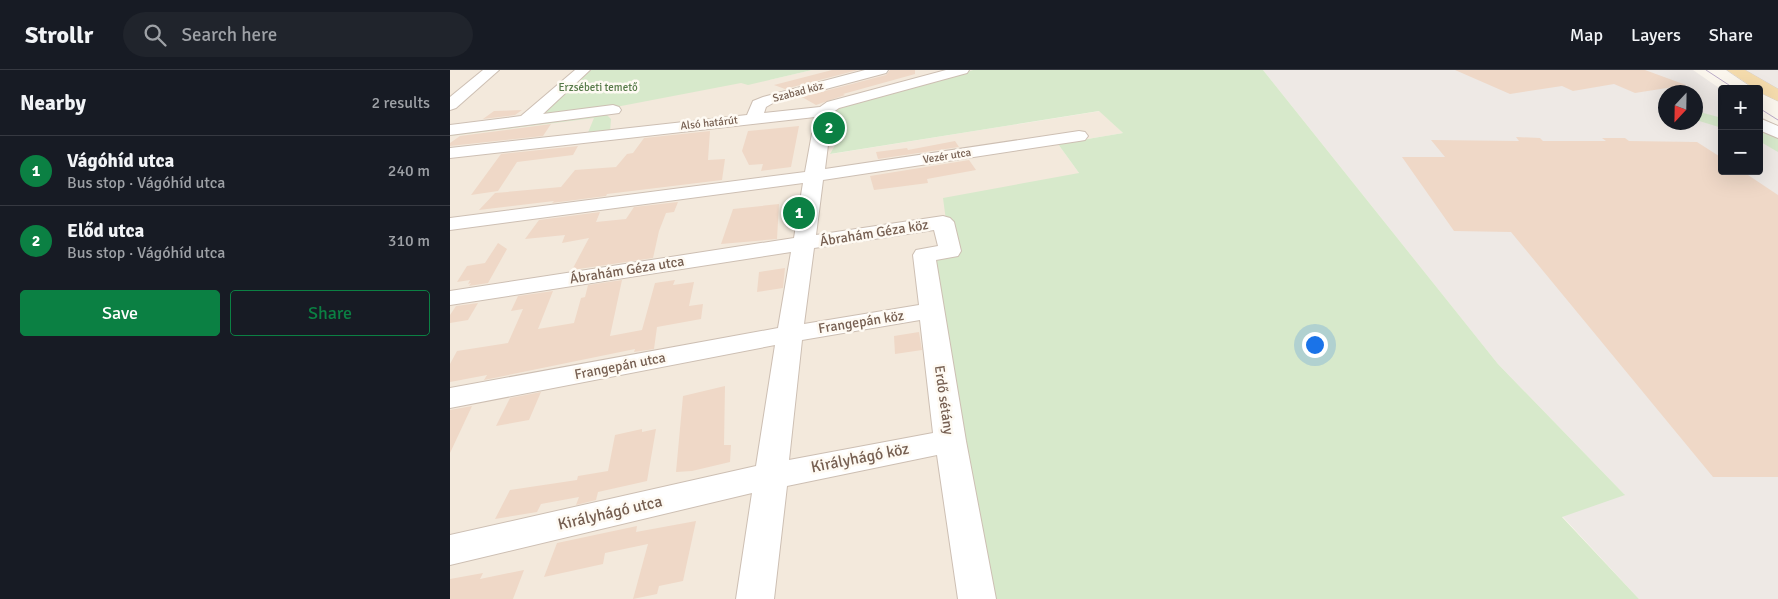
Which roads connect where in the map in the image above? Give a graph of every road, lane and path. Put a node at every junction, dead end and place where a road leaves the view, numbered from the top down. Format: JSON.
{"nodes":[{"id":1,"x":492,"y":70,"type":"edge"},
{"id":2,"x":583,"y":70,"type":"edge"},
{"id":3,"x":881,"y":70,"type":"edge"},
{"id":4,"x":962,"y":70,"type":"edge"},
{"id":5,"x":1724,"y":70,"type":"edge"},
{"id":6,"x":1734,"y":70,"type":"edge"},
{"id":7,"x":1748,"y":85,"type":"edge"},
{"id":8,"x":1763,"y":94,"type":"edge"},
{"id":9,"x":1778,"y":96,"type":"edge"},
{"id":10,"x":1778,"y":103,"type":"edge"},
{"id":11,"x":450,"y":105,"type":"edge"},
{"id":12,"x":613,"y":110,"type":"dead end"},
{"id":13,"x":824,"y":111,"type":"junction"},
{"id":14,"x":754,"y":118,"type":"junction"},
{"id":15,"x":524,"y":122,"type":"junction"},
{"id":16,"x":1763,"y":125,"type":"edge"},
{"id":17,"x":450,"y":130,"type":"edge"},
{"id":18,"x":1778,"y":133,"type":"edge"},
{"id":19,"x":1079,"y":136,"type":"dead end"},
{"id":20,"x":450,"y":153,"type":"edge"},
{"id":21,"x":815,"y":176,"type":"junction"},
{"id":22,"x":943,"y":222,"type":"joint"},
{"id":23,"x":450,"y":224,"type":"edge"},
{"id":24,"x":805,"y":243,"type":"junction"},
{"id":25,"x":450,"y":298,"type":"edge"},
{"id":26,"x":932,"y":310,"type":"junction"},
{"id":27,"x":790,"y":334,"type":"junction"},
{"id":28,"x":450,"y":398,"type":"edge"},
{"id":29,"x":950,"y":440,"type":"junction"},
{"id":30,"x":771,"y":476,"type":"junction"},
{"id":31,"x":450,"y":550,"type":"edge"},
{"id":32,"x":755,"y":599,"type":"edge"},
{"id":33,"x":977,"y":599,"type":"edge"}],
"edges":[{"from":1,"to":11,"type":"street"},
{"from":2,"to":15,"type":"street"},
{"from":3,"to":14,"type":"street","name":"Szabad köz"},
{"from":4,"to":13,"type":"street","name":"Alsó határút"},
{"from":5,"to":7,"type":"main road"},
{"from":6,"to":9,"type":"main road"},
{"from":8,"to":10,"type":"main road"},
{"from":12,"to":15,"type":"street"},
{"from":13,"to":14,"type":"street","name":"Alsó határút"},
{"from":13,"to":21,"type":"street"},
{"from":14,"to":20,"type":"street","name":"Alsó határút"},
{"from":15,"to":17,"type":"street"},
{"from":16,"to":18,"type":"street"},
{"from":19,"to":21,"type":"street","name":"Vezér utca"},
{"from":21,"to":23,"type":"street","name":"Vezér utca"},
{"from":21,"to":24,"type":"street"},
{"from":22,"to":24,"type":"street","name":"Ábrahám Géza köz"},
{"from":22,"to":26,"type":"street","name":"Erdő sétány"},
{"from":24,"to":25,"type":"street","name":"Ábrahám Géza utca"},
{"from":24,"to":27,"type":"street"},
{"from":26,"to":27,"type":"street","name":"Frangepán köz"},
{"from":26,"to":29,"type":"street","name":"Erdő sétány"},
{"from":27,"to":28,"type":"street","name":"Frangepán utca"},
{"from":27,"to":30,"type":"street"},
{"from":29,"to":30,"type":"street","name":"Királyhágó köz"},
{"from":29,"to":33,"type":"street","name":"Erdő sétány"},
{"from":30,"to":31,"type":"street","name":"Királyhágó utca"},
{"from":30,"to":32,"type":"street"}]}
